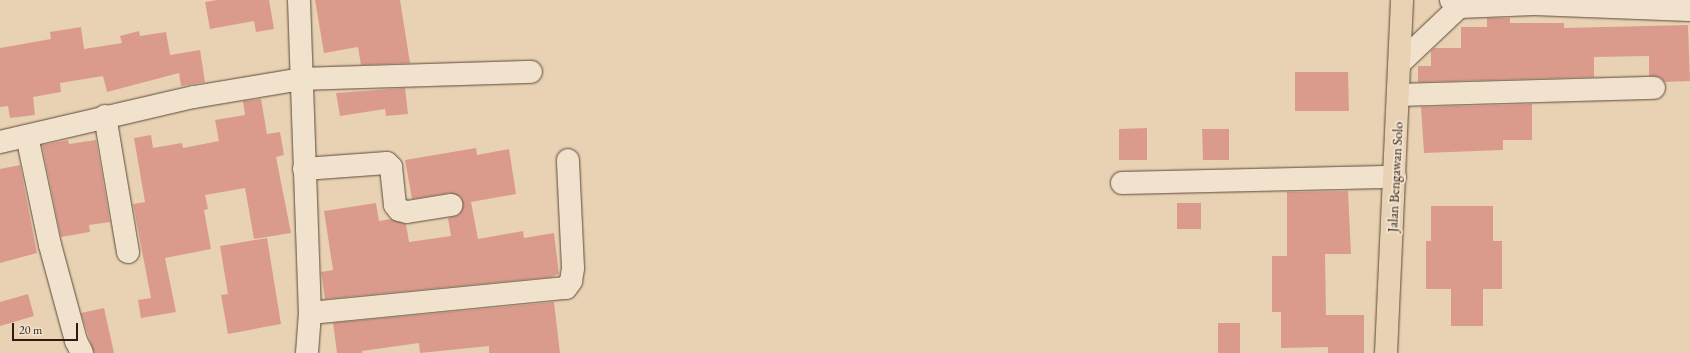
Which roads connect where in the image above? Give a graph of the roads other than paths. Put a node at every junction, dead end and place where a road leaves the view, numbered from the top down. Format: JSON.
{"nodes":[{"id":1,"x":299,"y":0,"type":"edge"},
{"id":2,"x":1402,"y":0,"type":"edge"},
{"id":3,"x":1534,"y":2,"type":"edge"},
{"id":4,"x":1455,"y":3,"type":"edge"},
{"id":5,"x":1690,"y":10,"type":"edge"},
{"id":6,"x":1400,"y":63,"type":"junction"},
{"id":7,"x":532,"y":72,"type":"dead end"},
{"id":8,"x":302,"y":79,"type":"junction"},
{"id":9,"x":1654,"y":88,"type":"dead end"},
{"id":10,"x":1399,"y":96,"type":"junction"},
{"id":11,"x":105,"y":116,"type":"junction"},
{"id":12,"x":27,"y":136,"type":"junction"},
{"id":13,"x":0,"y":142,"type":"edge"},
{"id":14,"x":568,"y":160,"type":"dead end"},
{"id":15,"x":304,"y":170,"type":"junction"},
{"id":16,"x":1395,"y":177,"type":"junction"},
{"id":17,"x":1122,"y":183,"type":"dead end"},
{"id":18,"x":451,"y":205,"type":"dead end"},
{"id":19,"x":128,"y":252,"type":"dead end"},
{"id":20,"x":310,"y":313,"type":"junction"},
{"id":21,"x":82,"y":353,"type":"edge"},
{"id":22,"x":307,"y":353,"type":"edge"},
{"id":23,"x":1386,"y":353,"type":"edge"}],
"edges":[{"from":1,"to":8,"type":"street"},
{"from":2,"to":6,"type":"main road","name":"Jalan Bengawan Solo"},
{"from":3,"to":4,"type":"street"},
{"from":3,"to":5,"type":"street"},
{"from":4,"to":6,"type":"street"},
{"from":6,"to":10,"type":"main road","name":"Jalan Bengawan Solo"},
{"from":7,"to":8,"type":"street"},
{"from":8,"to":11,"type":"street"},
{"from":8,"to":15,"type":"street"},
{"from":9,"to":10,"type":"street"},
{"from":10,"to":16,"type":"main road","name":"Jalan Bengawan Solo"},
{"from":11,"to":12,"type":"street"},
{"from":11,"to":19,"type":"street"},
{"from":12,"to":13,"type":"street"},
{"from":12,"to":21,"type":"street"},
{"from":14,"to":20,"type":"street"},
{"from":15,"to":18,"type":"street"},
{"from":15,"to":20,"type":"street"},
{"from":16,"to":17,"type":"street"},
{"from":16,"to":23,"type":"main road","name":"Jalan Bengawan Solo"},
{"from":20,"to":22,"type":"street"}]}
